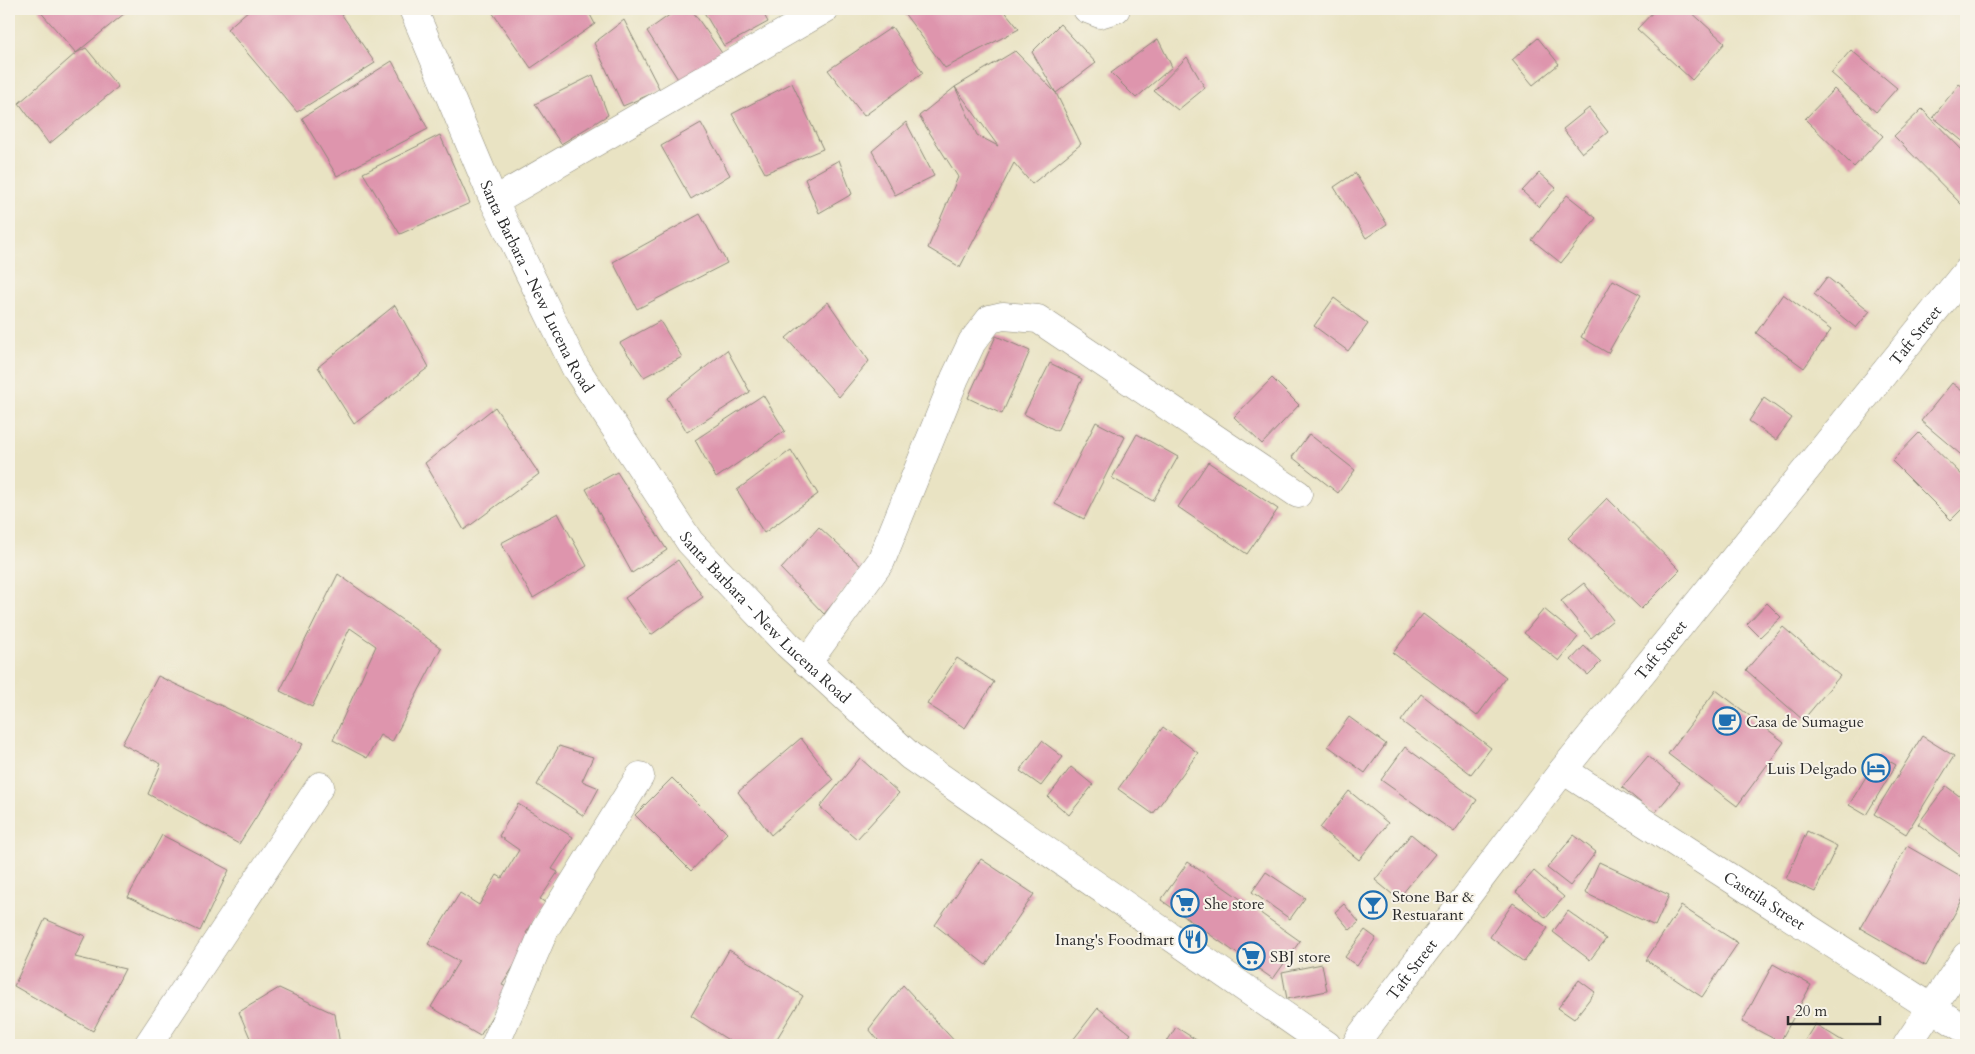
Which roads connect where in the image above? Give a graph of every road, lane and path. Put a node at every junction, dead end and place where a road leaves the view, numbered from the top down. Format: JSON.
{"nodes":[{"id":1,"x":413,"y":9,"type":"edge"},
{"id":2,"x":825,"y":9,"type":"edge"},
{"id":3,"x":1087,"y":9,"type":"edge"},
{"id":4,"x":1116,"y":9,"type":"edge"},
{"id":5,"x":494,"y":200,"type":"junction"},
{"id":6,"x":1966,"y":272,"type":"edge"},
{"id":7,"x":1298,"y":494,"type":"dead end"},
{"id":8,"x":807,"y":663,"type":"junction"},
{"id":9,"x":1563,"y":770,"type":"junction"},
{"id":10,"x":640,"y":776,"type":"dead end"},
{"id":11,"x":320,"y":786,"type":"dead end"},
{"id":12,"x":1966,"y":956,"type":"edge"},
{"id":13,"x":1930,"y":1009,"type":"junction"},
{"id":14,"x":1966,"y":1030,"type":"edge"},
{"id":15,"x":1353,"y":1042,"type":"edge"},
{"id":16,"x":148,"y":1045,"type":"edge"},
{"id":17,"x":496,"y":1045,"type":"edge"},
{"id":18,"x":1327,"y":1045,"type":"edge"},
{"id":19,"x":1907,"y":1045,"type":"edge"}],
"edges":[{"from":1,"to":5,"type":"main road","name":"Santa Barbara - New Lucena Road"},
{"from":2,"to":5,"type":"main road"},
{"from":3,"to":4,"type":"main road"},
{"from":5,"to":8,"type":"main road","name":"Santa Barbara - New Lucena Road"},
{"from":6,"to":9,"type":"main road","name":"Taft Street"},
{"from":7,"to":8,"type":"main road"},
{"from":8,"to":18,"type":"main road","name":"Santa Barbara - New Lucena Road"},
{"from":9,"to":13,"type":"main road","name":"Casttila Street"},
{"from":9,"to":15,"type":"main road","name":"Taft Street"},
{"from":10,"to":17,"type":"main road"},
{"from":11,"to":16,"type":"main road"},
{"from":12,"to":13,"type":"main road"},
{"from":13,"to":14,"type":"main road","name":"Casttila Street"},
{"from":13,"to":19,"type":"main road"}]}
